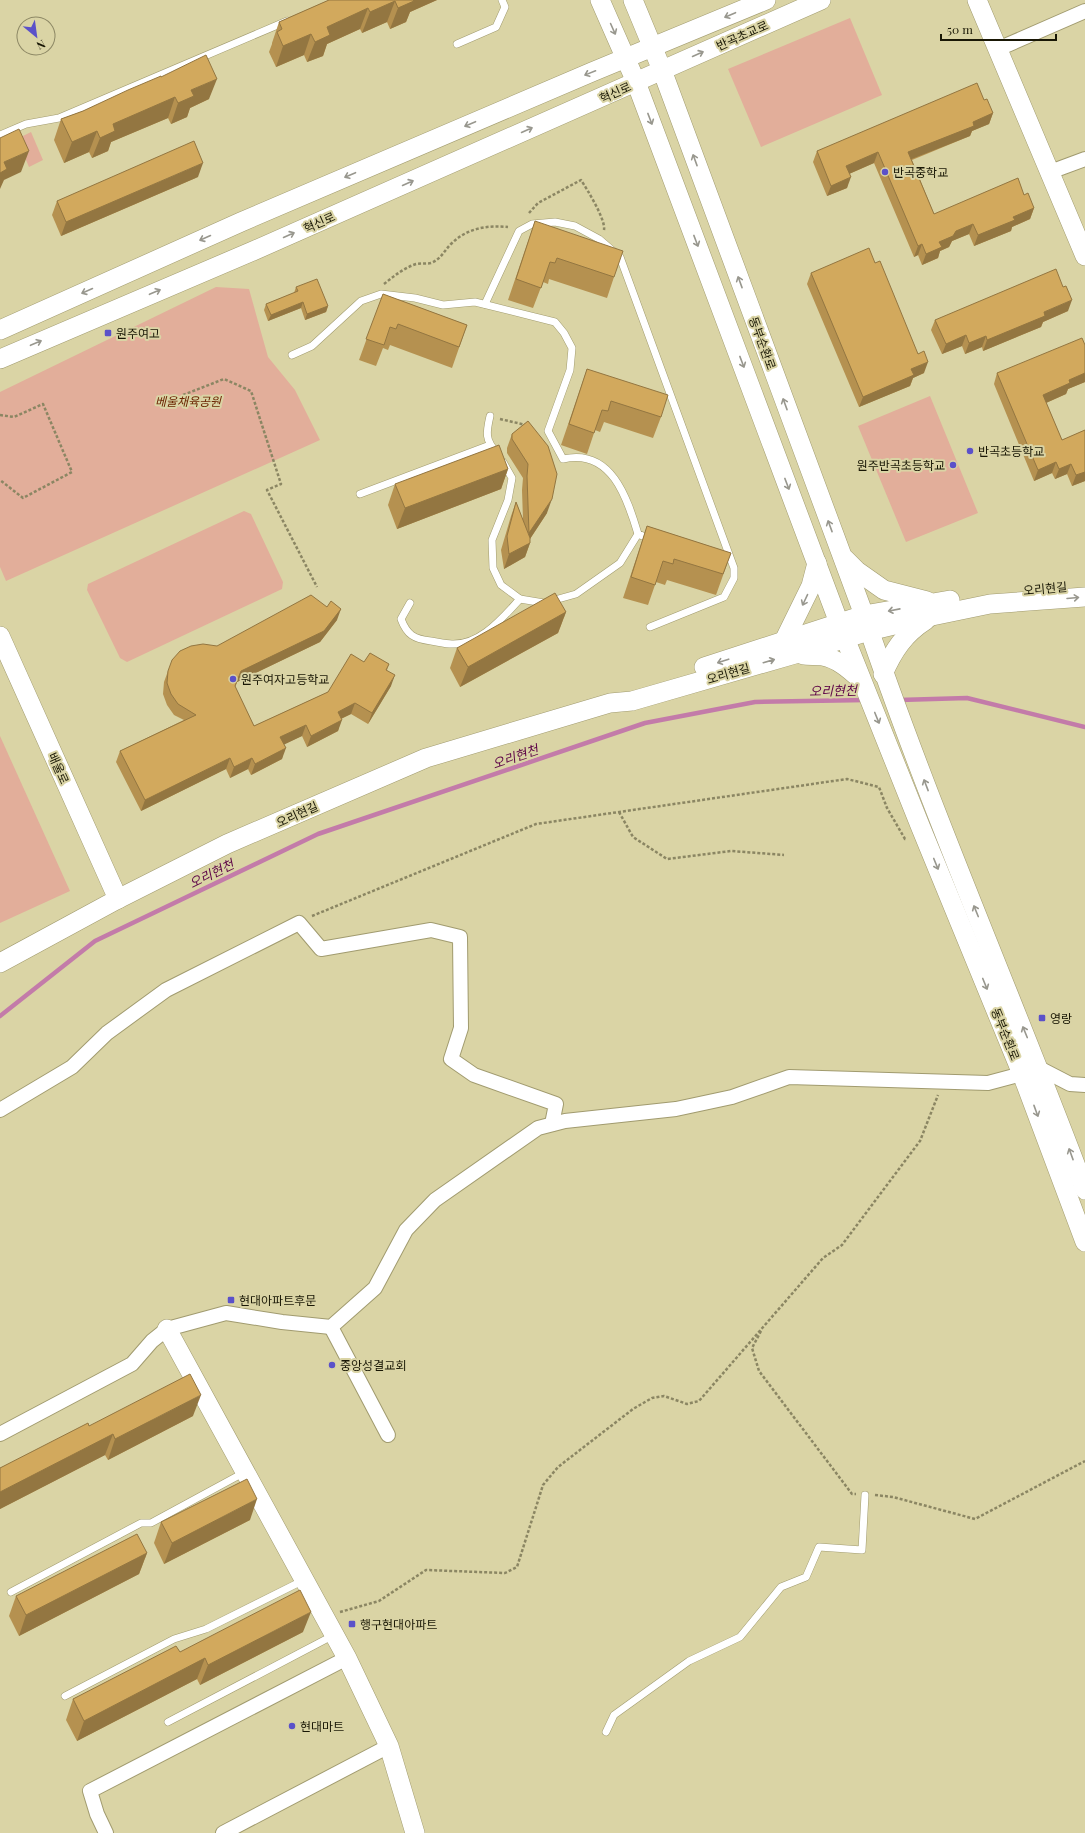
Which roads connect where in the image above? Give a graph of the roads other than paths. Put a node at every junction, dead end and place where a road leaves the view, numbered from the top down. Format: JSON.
{"nodes":[{"id":1,"x":502,"y":0,"type":"edge"},
{"id":2,"x":600,"y":0,"type":"edge"},
{"id":3,"x":633,"y":0,"type":"edge"},
{"id":4,"x":766,"y":0,"type":"edge"},
{"id":5,"x":821,"y":0,"type":"edge"},
{"id":6,"x":977,"y":0,"type":"edge"},
{"id":7,"x":1085,"y":11,"type":"edge"},
{"id":8,"x":292,"y":19,"type":"edge"},
{"id":9,"x":457,"y":44,"type":"dead end"},
{"id":10,"x":653,"y":47,"type":"junction"},
{"id":11,"x":998,"y":49,"type":"junction"},
{"id":12,"x":626,"y":59,"type":"junction"},
{"id":13,"x":662,"y":70,"type":"junction"},
{"id":14,"x":636,"y":82,"type":"junction"},
{"id":15,"x":0,"y":135,"type":"edge"},
{"id":16,"x":1085,"y":159,"type":"edge"},
{"id":17,"x":1050,"y":172,"type":"junction"},
{"id":18,"x":241,"y":222,"type":"junction"},
{"id":19,"x":253,"y":251,"type":"junction"},
{"id":20,"x":1085,"y":256,"type":"edge"},
{"id":21,"x":485,"y":304,"type":"junction"},
{"id":22,"x":0,"y":330,"type":"edge"},
{"id":23,"x":292,"y":355,"type":"dead end"},
{"id":24,"x":0,"y":359,"type":"edge"},
{"id":25,"x":490,"y":416,"type":"road end"},
{"id":26,"x":490,"y":445,"type":"junction"},
{"id":27,"x":360,"y":494,"type":"dead end"},
{"id":28,"x":638,"y":534,"type":"junction"},
{"id":29,"x":657,"y":542,"type":"edge"},
{"id":30,"x":840,"y":554,"type":"junction"},
{"id":31,"x":817,"y":563,"type":"junction"},
{"id":32,"x":1085,"y":584,"type":"edge"},
{"id":33,"x":1085,"y":597,"type":"edge"},
{"id":34,"x":520,"y":599,"type":"junction"},
{"id":35,"x":410,"y":603,"type":"dead end"},
{"id":36,"x":932,"y":609,"type":"junction"},
{"id":37,"x":866,"y":623,"type":"junction"},
{"id":38,"x":650,"y":627,"type":"dead end"},
{"id":39,"x":842,"y":630,"type":"junction"},
{"id":40,"x":0,"y":636,"type":"edge"},
{"id":41,"x":790,"y":648,"type":"junction"},
{"id":42,"x":883,"y":674,"type":"junction"},
{"id":43,"x":863,"y":681,"type":"junction"},
{"id":44,"x":118,"y":899,"type":"junction"},
{"id":45,"x":0,"y":963,"type":"edge"},
{"id":46,"x":1031,"y":1071,"type":"junction"},
{"id":47,"x":1085,"y":1085,"type":"edge"},
{"id":48,"x":0,"y":1110,"type":"edge"},
{"id":49,"x":552,"y":1124,"type":"junction"},
{"id":50,"x":1085,"y":1190,"type":"edge"},
{"id":51,"x":1085,"y":1242,"type":"edge"},
{"id":52,"x":331,"y":1327,"type":"junction"},
{"id":53,"x":167,"y":1329,"type":"junction"},
{"id":54,"x":0,"y":1434,"type":"edge"},
{"id":55,"x":388,"y":1435,"type":"dead end"},
{"id":56,"x":246,"y":1472,"type":"junction"},
{"id":57,"x":865,"y":1495,"type":"road end"},
{"id":58,"x":304,"y":1580,"type":"junction"},
{"id":59,"x":11,"y":1592,"type":"dead end"},
{"id":60,"x":335,"y":1635,"type":"junction"},
{"id":61,"x":347,"y":1658,"type":"junction"},
{"id":62,"x":66,"y":1696,"type":"dead end"},
{"id":63,"x":168,"y":1722,"type":"dead end"},
{"id":64,"x":606,"y":1732,"type":"dead end"},
{"id":65,"x":389,"y":1746,"type":"junction"},
{"id":66,"x":106,"y":1833,"type":"edge"},
{"id":67,"x":223,"y":1833,"type":"edge"},
{"id":68,"x":416,"y":1833,"type":"edge"}],
"edges":[{"from":1,"to":9,"type":"lane"},
{"from":2,"to":12,"type":"street","one_way":true},
{"from":3,"to":10,"type":"street"},
{"from":4,"to":10,"type":"street","name":"반곡초교로","one_way":true},
{"from":13,"to":5,"type":"street","name":"반곡초교로","one_way":true},
{"from":6,"to":11,"type":"street"},
{"from":7,"to":11,"type":"street"},
{"from":8,"to":15,"type":"lane"},
{"from":10,"to":12,"type":"street","name":"반곡초교로"},
{"from":10,"to":13,"type":"street","name":"동부순환로"},
{"from":11,"to":17,"type":"street"},
{"from":12,"to":14,"type":"street"},
{"from":12,"to":18,"type":"street","one_way":true},
{"from":13,"to":14,"type":"street","name":"반곡초교로"},
{"from":30,"to":13,"type":"street","name":"동부순환로","one_way":true},
{"from":19,"to":14,"type":"street","name":"혁신로","one_way":true},
{"from":14,"to":31,"type":"street","one_way":true},
{"from":16,"to":17,"type":"street"},
{"from":17,"to":20,"type":"street"},
{"from":18,"to":19,"type":"street"},
{"from":18,"to":22,"type":"street","one_way":true},
{"from":24,"to":19,"type":"street","name":"혁신로","one_way":true},
{"from":21,"to":23,"type":"lane"},
{"from":21,"to":28,"type":"lane"},
{"from":21,"to":38,"type":"lane"},
{"from":25,"to":26,"type":"lane"},
{"from":26,"to":27,"type":"lane"},
{"from":26,"to":34,"type":"lane"},
{"from":28,"to":29,"type":"lane"},
{"from":28,"to":34,"type":"lane"},
{"from":30,"to":36,"type":"street"},
{"from":30,"to":37,"type":"street","name":"동부순환로"},
{"from":31,"to":39,"type":"street"},
{"from":31,"to":41,"type":"street","one_way":true},
{"from":32,"to":36,"type":"street","name":"오리현길"},
{"from":36,"to":33,"type":"street","name":"오리현길","one_way":true},
{"from":34,"to":35,"type":"lane"},
{"from":36,"to":37,"type":"street","name":"오리현길"},
{"from":36,"to":42,"type":"street"},
{"from":37,"to":39,"type":"street","name":"오리현길"},
{"from":37,"to":42,"type":"street","name":"동부순환로"},
{"from":39,"to":41,"type":"street","name":"오리현길"},
{"from":39,"to":43,"type":"street"},
{"from":40,"to":44,"type":"street","name":"배울로"},
{"from":41,"to":43,"type":"street"},
{"from":41,"to":44,"type":"street","name":"오리현길"},
{"from":46,"to":42,"type":"street","name":"동부순환로","one_way":true},
{"from":43,"to":46,"type":"street","name":"동부순환로","one_way":true},
{"from":44,"to":45,"type":"street","name":"오리현길"},
{"from":46,"to":47,"type":"street"},
{"from":46,"to":49,"type":"street"},
{"from":50,"to":46,"type":"street","name":"동부순환로","one_way":true},
{"from":46,"to":51,"type":"street","name":"동부순환로","one_way":true},
{"from":48,"to":49,"type":"street"},
{"from":49,"to":52,"type":"street"},
{"from":52,"to":53,"type":"street"},
{"from":52,"to":55,"type":"street"},
{"from":53,"to":54,"type":"street"},
{"from":53,"to":56,"type":"street"},
{"from":56,"to":58,"type":"street"},
{"from":56,"to":59,"type":"lane"},
{"from":57,"to":64,"type":"lane"},
{"from":58,"to":60,"type":"street"},
{"from":58,"to":62,"type":"lane"},
{"from":60,"to":61,"type":"street"},
{"from":60,"to":63,"type":"lane"},
{"from":61,"to":65,"type":"street"},
{"from":61,"to":66,"type":"street"},
{"from":65,"to":67,"type":"street"},
{"from":65,"to":68,"type":"street"}]}
